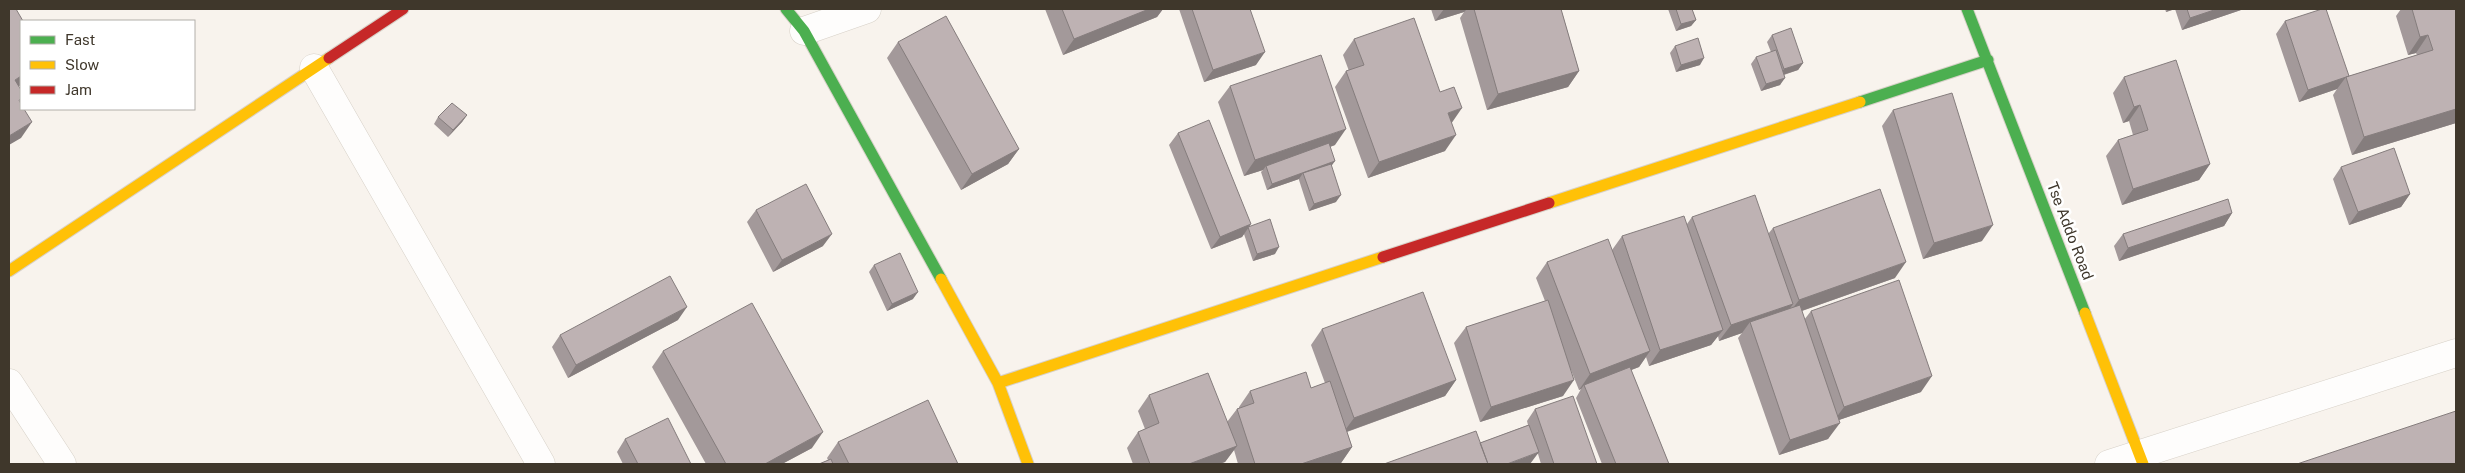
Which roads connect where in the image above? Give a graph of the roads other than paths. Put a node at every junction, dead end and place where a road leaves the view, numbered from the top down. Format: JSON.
{"nodes":[{"id":1,"x":404,"y":9,"type":"edge"},
{"id":2,"x":786,"y":9,"type":"edge"},
{"id":3,"x":867,"y":9,"type":"edge"},
{"id":4,"x":1967,"y":9,"type":"edge"},
{"id":5,"x":804,"y":31,"type":"junction"},
{"id":6,"x":1988,"y":60,"type":"junction"},
{"id":7,"x":314,"y":68,"type":"junction"},
{"id":8,"x":9,"y":272,"type":"edge"},
{"id":9,"x":2456,"y":352,"type":"edge"},
{"id":10,"x":998,"y":382,"type":"junction"},
{"id":11,"x":9,"y":383,"type":"edge"},
{"id":12,"x":2141,"y":459,"type":"edge"},
{"id":13,"x":62,"y":464,"type":"edge"},
{"id":14,"x":541,"y":464,"type":"edge"},
{"id":15,"x":1028,"y":464,"type":"edge"},
{"id":16,"x":2109,"y":464,"type":"edge"}],
"edges":[{"from":1,"to":7,"type":"street"},
{"from":2,"to":5,"type":"street"},
{"from":3,"to":5,"type":"street"},
{"from":4,"to":6,"type":"street","name":"Tse Addo Road"},
{"from":5,"to":10,"type":"street"},
{"from":6,"to":10,"type":"street"},
{"from":6,"to":12,"type":"street","name":"Tse Addo Road"},
{"from":7,"to":8,"type":"street"},
{"from":7,"to":14,"type":"street"},
{"from":9,"to":12,"type":"street"},
{"from":10,"to":15,"type":"street"},
{"from":11,"to":13,"type":"street"},
{"from":12,"to":16,"type":"street"}]}
